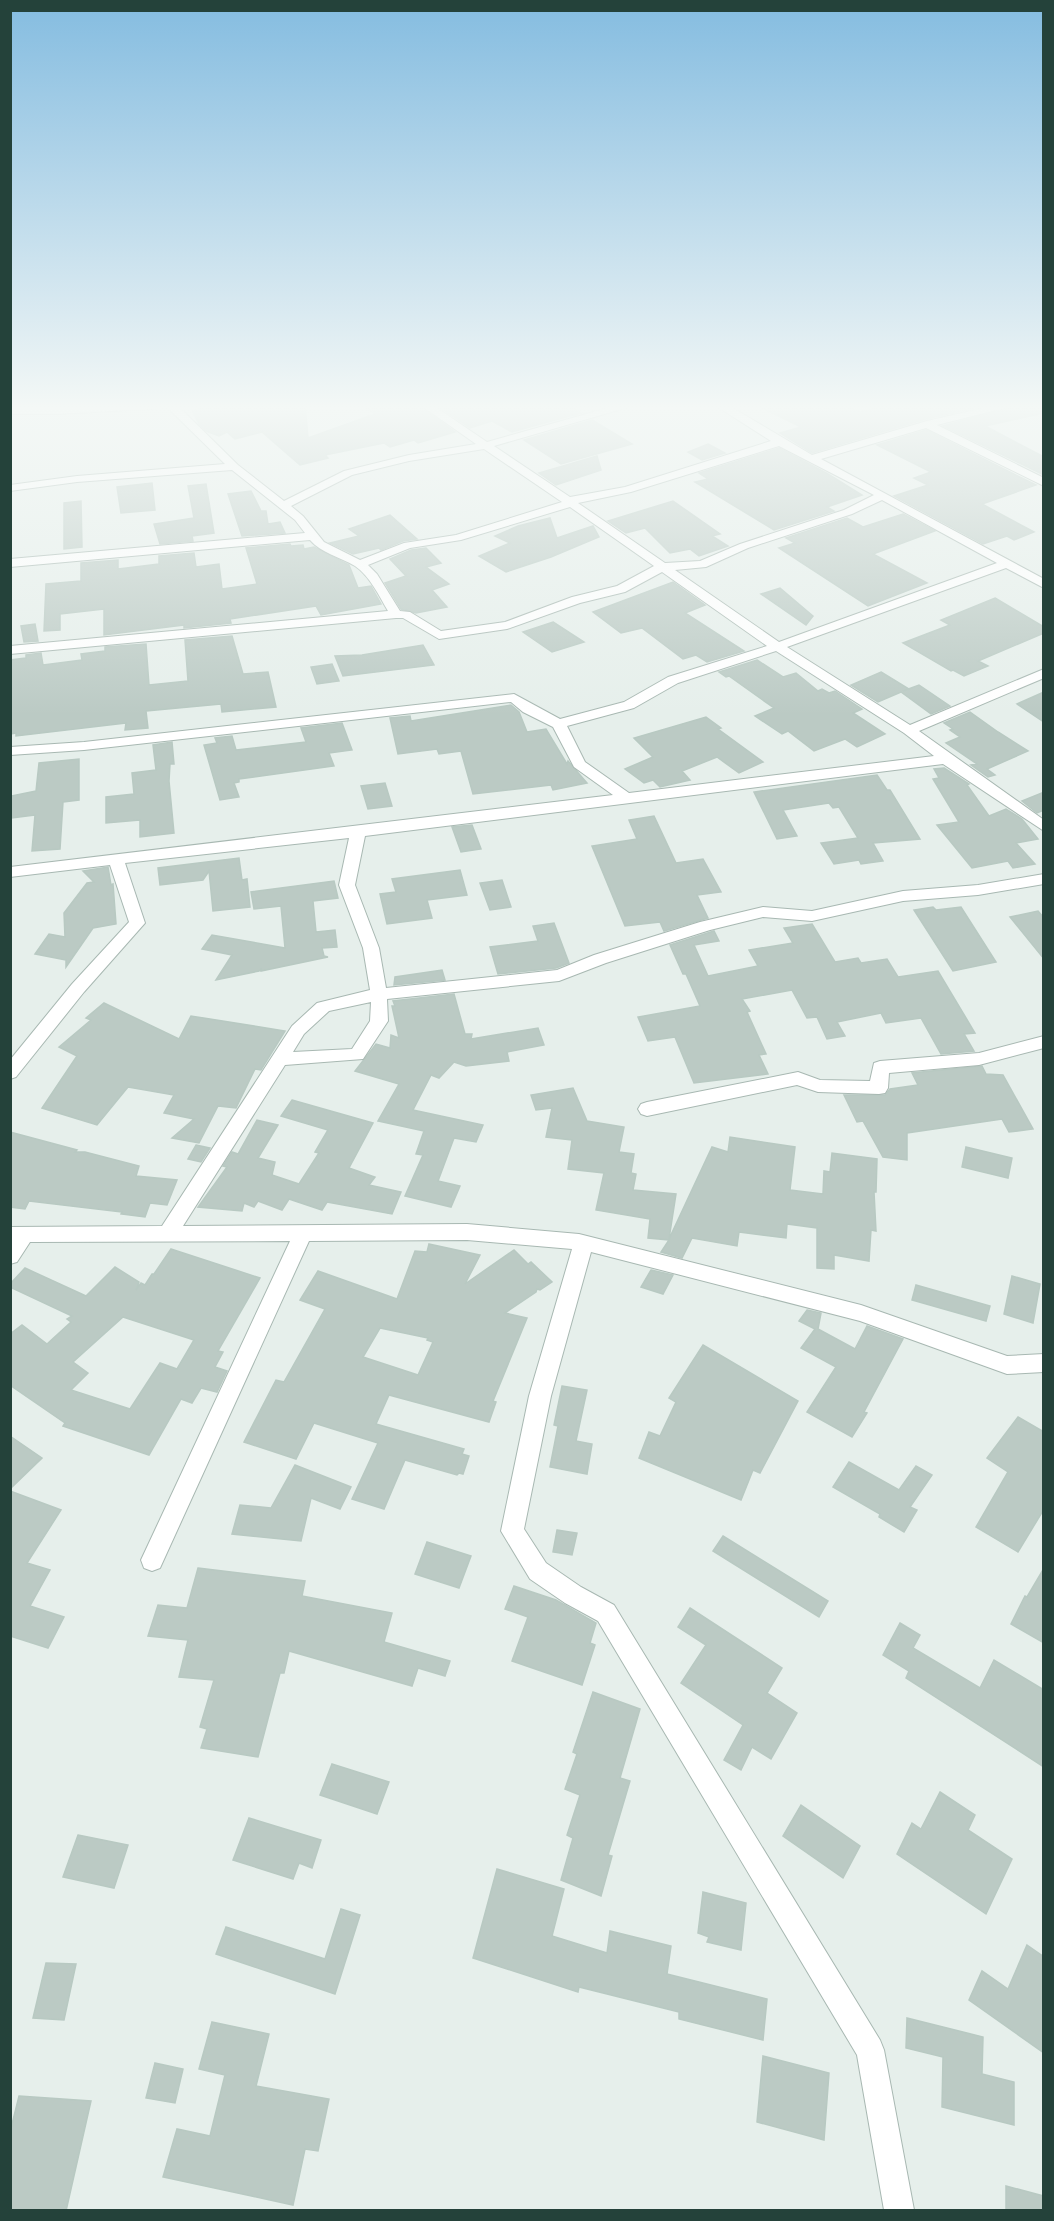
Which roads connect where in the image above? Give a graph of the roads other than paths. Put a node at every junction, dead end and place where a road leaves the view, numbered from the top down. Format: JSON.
{"nodes":[{"id":1,"x":285,"y":508,"type":"edge"},
{"id":2,"x":552,"y":508,"type":"edge"},
{"id":3,"x":578,"y":508,"type":"edge"},
{"id":4,"x":857,"y":508,"type":"edge"},
{"id":5,"x":904,"y":508,"type":"edge"},
{"id":6,"x":314,"y":536,"type":"junction"},
{"id":7,"x":10,"y":563,"type":"edge"},
{"id":8,"x":360,"y":564,"type":"junction"},
{"id":9,"x":1005,"y":564,"type":"junction"},
{"id":10,"x":662,"y":567,"type":"junction"},
{"id":11,"x":1044,"y":584,"type":"edge"},
{"id":12,"x":396,"y":614,"type":"junction"},
{"id":13,"x":776,"y":646,"type":"junction"},
{"id":14,"x":10,"y":650,"type":"edge"},
{"id":15,"x":1044,"y":673,"type":"edge"},
{"id":16,"x":559,"y":724,"type":"junction"},
{"id":17,"x":909,"y":730,"type":"junction"},
{"id":18,"x":10,"y":751,"type":"edge"},
{"id":19,"x":946,"y":759,"type":"junction"},
{"id":20,"x":626,"y":798,"type":"junction"},
{"id":21,"x":1044,"y":827,"type":"edge"},
{"id":22,"x":358,"y":832,"type":"junction"},
{"id":23,"x":116,"y":860,"type":"junction"},
{"id":24,"x":10,"y":872,"type":"edge"},
{"id":25,"x":1044,"y":879,"type":"edge"},
{"id":26,"x":379,"y":994,"type":"junction"},
{"id":27,"x":1044,"y":1042,"type":"edge"},
{"id":28,"x":280,"y":1059,"type":"junction"},
{"id":29,"x":10,"y":1073,"type":"edge"},
{"id":30,"x":647,"y":1109,"type":"dead end"},
{"id":31,"x":303,"y":1233,"type":"junction"},
{"id":32,"x":167,"y":1235,"type":"junction"},
{"id":33,"x":17,"y":1236,"type":"edge"},
{"id":34,"x":584,"y":1243,"type":"junction"},
{"id":35,"x":10,"y":1256,"type":"edge"},
{"id":36,"x":1044,"y":1363,"type":"edge"},
{"id":37,"x":152,"y":1560,"type":"dead end"},
{"id":38,"x":899,"y":2211,"type":"edge"}],
"edges":[{"from":1,"to":6,"type":"street"},
{"from":2,"to":8,"type":"street"},
{"from":3,"to":10,"type":"street"},
{"from":4,"to":10,"type":"street"},
{"from":5,"to":9,"type":"street"},
{"from":6,"to":7,"type":"street"},
{"from":6,"to":8,"type":"street"},
{"from":8,"to":12,"type":"street"},
{"from":9,"to":11,"type":"street"},
{"from":9,"to":13,"type":"street"},
{"from":10,"to":12,"type":"street"},
{"from":10,"to":13,"type":"street"},
{"from":12,"to":14,"type":"street"},
{"from":13,"to":16,"type":"street"},
{"from":13,"to":17,"type":"street"},
{"from":15,"to":17,"type":"street"},
{"from":16,"to":18,"type":"street"},
{"from":16,"to":20,"type":"street"},
{"from":17,"to":19,"type":"street"},
{"from":19,"to":20,"type":"street"},
{"from":19,"to":21,"type":"street"},
{"from":20,"to":22,"type":"street"},
{"from":22,"to":23,"type":"street"},
{"from":22,"to":26,"type":"street"},
{"from":23,"to":24,"type":"street"},
{"from":23,"to":29,"type":"street"},
{"from":25,"to":26,"type":"street"},
{"from":26,"to":28,"type":"street"},
{"from":26,"to":28,"type":"street"},
{"from":27,"to":30,"type":"street"},
{"from":28,"to":32,"type":"street"},
{"from":31,"to":32,"type":"street"},
{"from":31,"to":34,"type":"street"},
{"from":31,"to":37,"type":"street"},
{"from":32,"to":33,"type":"street"},
{"from":33,"to":35,"type":"street"},
{"from":34,"to":36,"type":"street"},
{"from":34,"to":38,"type":"street"}]}
